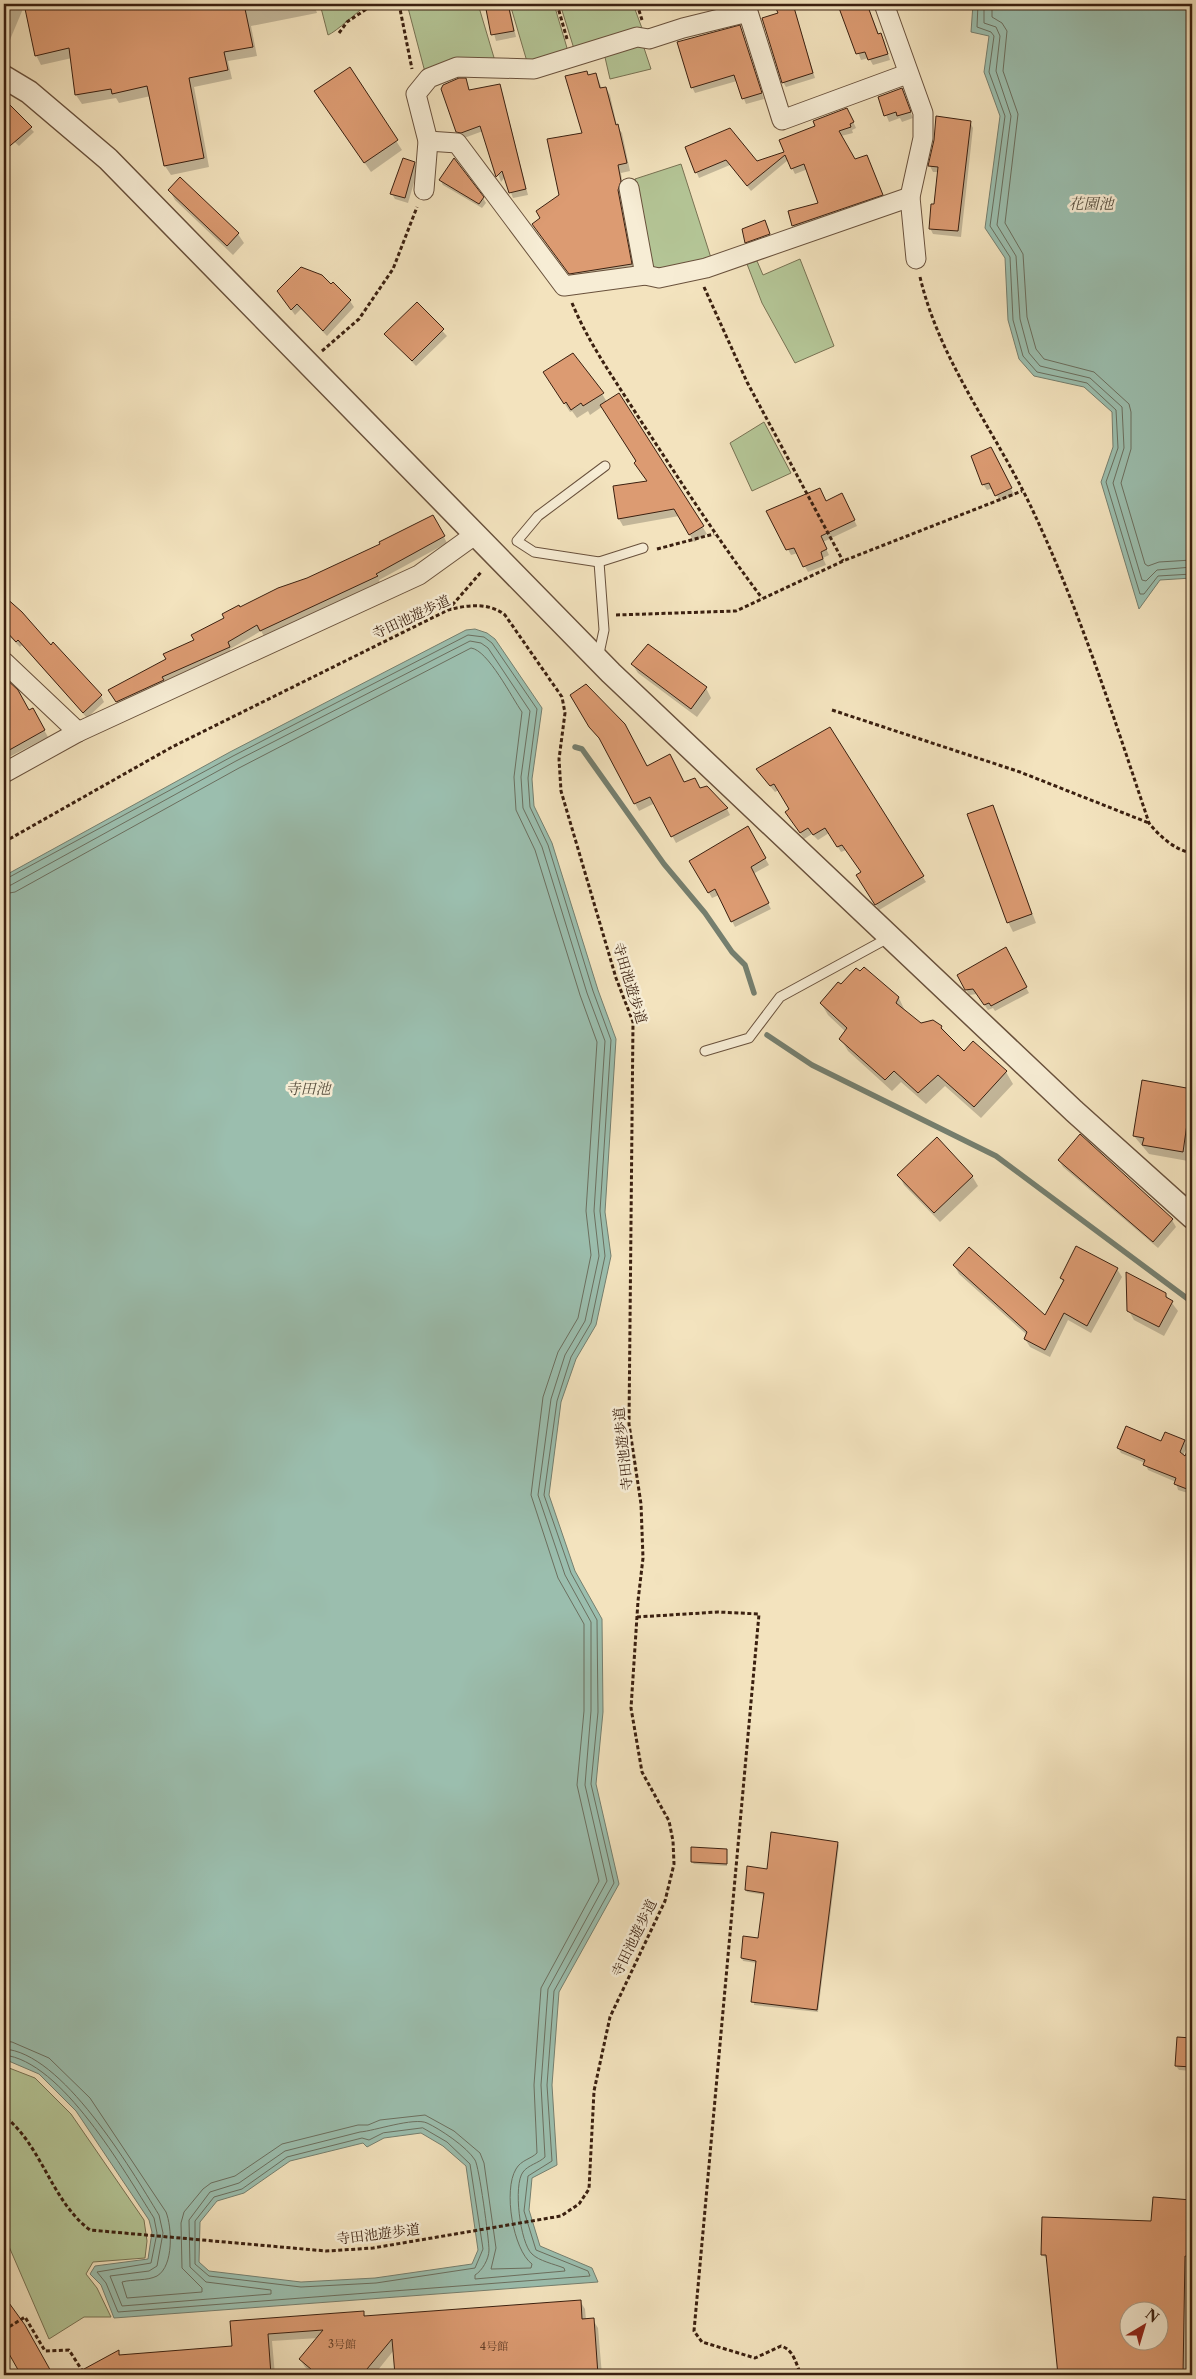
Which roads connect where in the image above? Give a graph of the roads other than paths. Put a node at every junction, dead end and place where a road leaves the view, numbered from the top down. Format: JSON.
{"nodes":[{"id":1,"x":884,"y":4,"type":"edge"},
{"id":2,"x":907,"y":74,"type":"junction"},
{"id":3,"x":4,"y":77,"type":"edge"},
{"id":4,"x":428,"y":141,"type":"junction"},
{"id":5,"x":629,"y":188,"type":"dead end"},
{"id":6,"x":424,"y":190,"type":"road end"},
{"id":7,"x":910,"y":197,"type":"junction"},
{"id":8,"x":916,"y":259,"type":"road end"},
{"id":9,"x":644,"y":275,"type":"junction"},
{"id":10,"x":605,"y":466,"type":"dead end"},
{"id":11,"x":476,"y":534,"type":"junction"},
{"id":12,"x":643,"y":548,"type":"road end"},
{"id":13,"x":599,"y":562,"type":"junction"},
{"id":14,"x":597,"y":659,"type":"junction"},
{"id":15,"x":4,"y":662,"type":"edge"},
{"id":16,"x":78,"y":732,"type":"junction"},
{"id":17,"x":4,"y":773,"type":"edge"},
{"id":18,"x":890,"y":937,"type":"junction"},
{"id":19,"x":705,"y":1051,"type":"dead end"},
{"id":20,"x":1192,"y":1217,"type":"edge"}],
"edges":[{"from":1,"to":2,"type":"street"},
{"from":2,"to":4,"type":"street"},
{"from":2,"to":7,"type":"street"},
{"from":3,"to":11,"type":"street"},
{"from":4,"to":6,"type":"street"},
{"from":4,"to":9,"type":"street"},
{"from":5,"to":9,"type":"street"},
{"from":7,"to":8,"type":"street"},
{"from":7,"to":9,"type":"street"},
{"from":10,"to":13,"type":"lane"},
{"from":11,"to":14,"type":"street"},
{"from":11,"to":16,"type":"street"},
{"from":12,"to":13,"type":"lane"},
{"from":13,"to":14,"type":"lane"},
{"from":14,"to":18,"type":"street"},
{"from":15,"to":16,"type":"street"},
{"from":16,"to":17,"type":"street"},
{"from":18,"to":19,"type":"lane"},
{"from":18,"to":20,"type":"street"}]}
